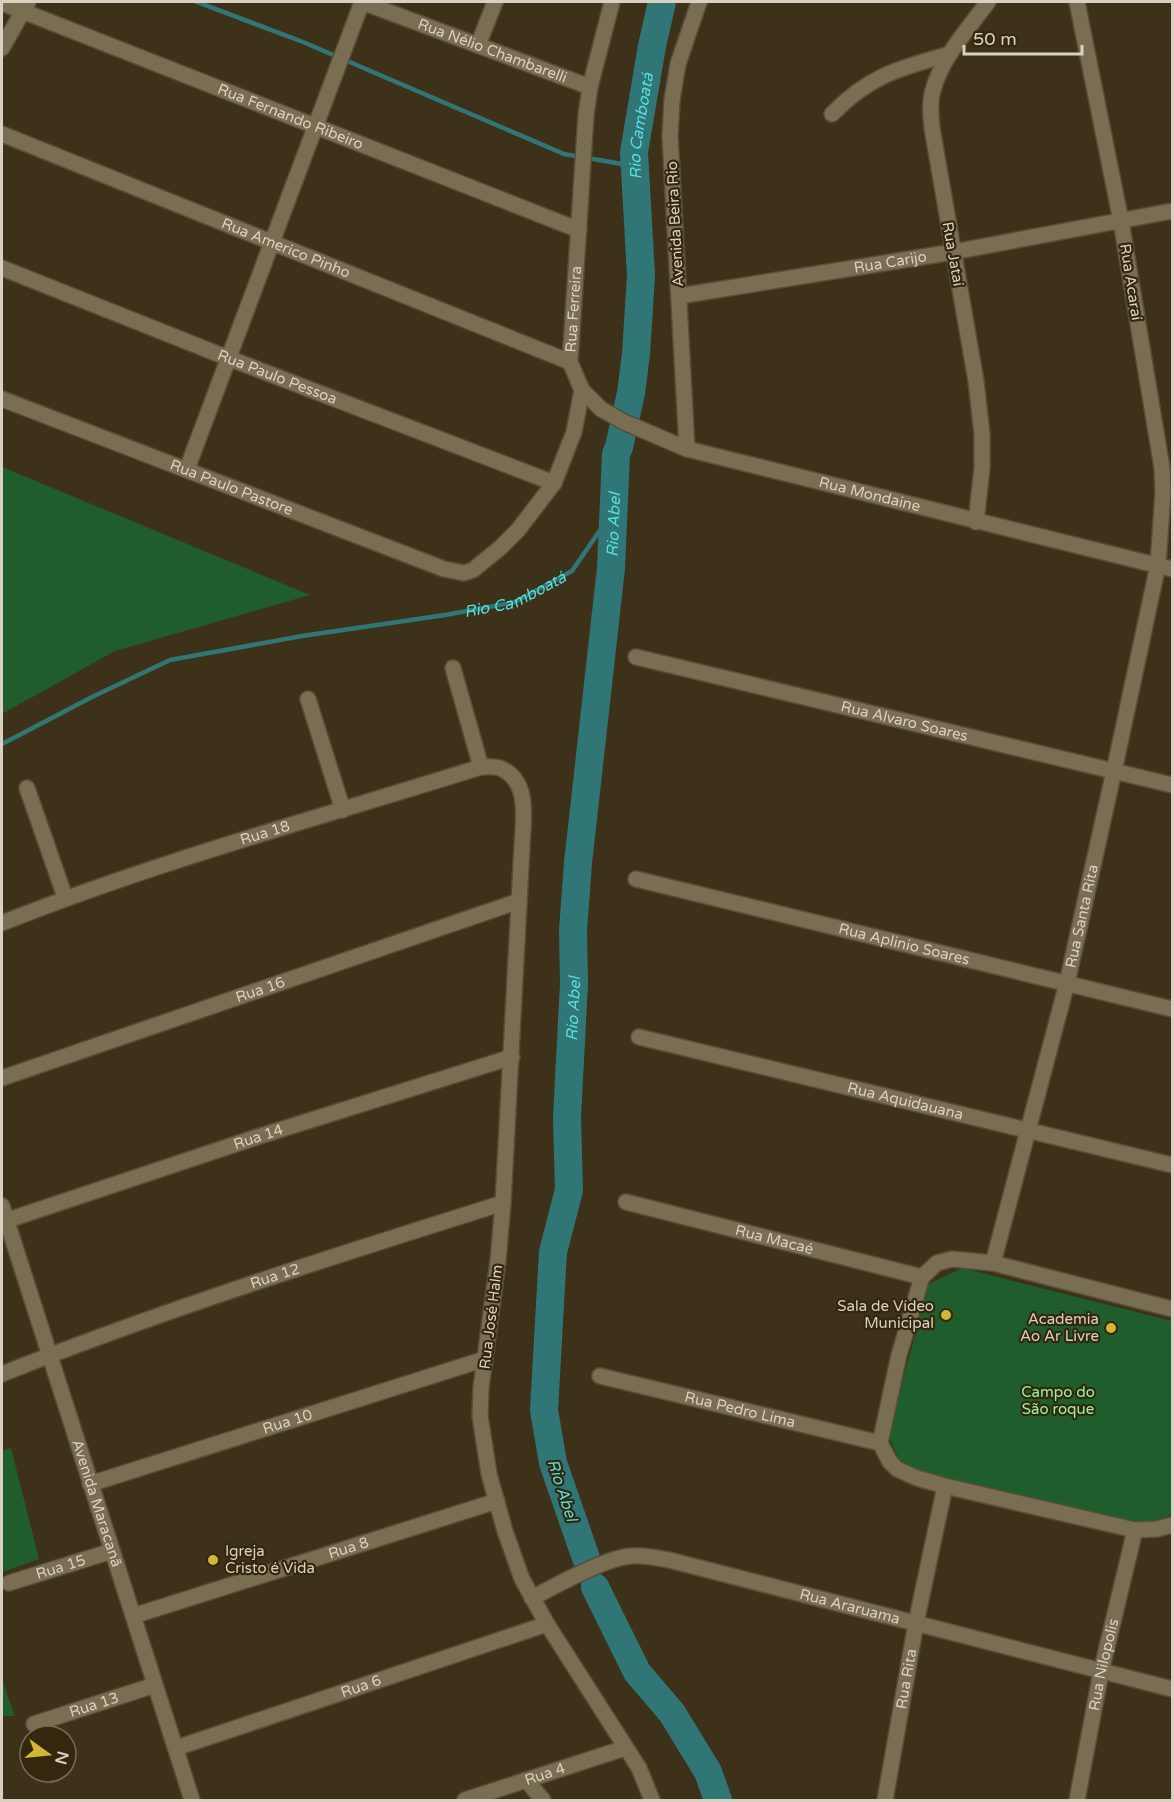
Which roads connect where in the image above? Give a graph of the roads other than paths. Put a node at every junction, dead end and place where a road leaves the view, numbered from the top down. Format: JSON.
{"nodes":[{"id":1,"x":362,"y":2,"type":"edge"},
{"id":2,"x":495,"y":2,"type":"edge"},
{"id":3,"x":612,"y":2,"type":"edge"},
{"id":4,"x":699,"y":2,"type":"edge"},
{"id":5,"x":988,"y":2,"type":"edge"},
{"id":6,"x":1077,"y":2,"type":"edge"},
{"id":7,"x":2,"y":3,"type":"edge"},
{"id":8,"x":25,"y":6,"type":"edge"},
{"id":9,"x":478,"y":45,"type":"junction"},
{"id":10,"x":2,"y":48,"type":"edge"},
{"id":11,"x":950,"y":54,"type":"junction"},
{"id":12,"x":590,"y":87,"type":"junction"},
{"id":13,"x":832,"y":114,"type":"dead end"},
{"id":14,"x":315,"y":127,"type":"junction"},
{"id":15,"x":2,"y":134,"type":"edge"},
{"id":16,"x":1173,"y":211,"type":"edge"},
{"id":17,"x":1121,"y":221,"type":"junction"},
{"id":18,"x":579,"y":230,"type":"junction"},
{"id":19,"x":272,"y":241,"type":"junction"},
{"id":20,"x":953,"y":252,"type":"junction"},
{"id":21,"x":2,"y":268,"type":"edge"},
{"id":22,"x":680,"y":296,"type":"junction"},
{"id":23,"x":228,"y":358,"type":"junction"},
{"id":24,"x":570,"y":362,"type":"junction"},
{"id":25,"x":582,"y":390,"type":"junction"},
{"id":26,"x":2,"y":399,"type":"edge"},
{"id":27,"x":687,"y":449,"type":"junction"},
{"id":28,"x":187,"y":469,"type":"junction"},
{"id":29,"x":554,"y":483,"type":"junction"},
{"id":30,"x":976,"y":522,"type":"junction"},
{"id":31,"x":1165,"y":567,"type":"edge"},
{"id":32,"x":636,"y":657,"type":"dead end"},
{"id":33,"x":453,"y":668,"type":"dead end"},
{"id":34,"x":308,"y":699,"type":"dead end"},
{"id":35,"x":481,"y":767,"type":"junction"},
{"id":36,"x":1114,"y":771,"type":"junction"},
{"id":37,"x":1173,"y":784,"type":"edge"},
{"id":38,"x":27,"y":788,"type":"dead end"},
{"id":39,"x":343,"y":810,"type":"junction"},
{"id":40,"x":636,"y":879,"type":"dead end"},
{"id":41,"x":66,"y":897,"type":"junction"},
{"id":42,"x":519,"y":902,"type":"junction"},
{"id":43,"x":2,"y":922,"type":"edge"},
{"id":44,"x":1067,"y":983,"type":"junction"},
{"id":45,"x":1173,"y":1009,"type":"edge"},
{"id":46,"x":639,"y":1037,"type":"dead end"},
{"id":47,"x":512,"y":1057,"type":"junction"},
{"id":48,"x":2,"y":1078,"type":"edge"},
{"id":49,"x":1028,"y":1130,"type":"junction"},
{"id":50,"x":1173,"y":1165,"type":"edge"},
{"id":51,"x":626,"y":1202,"type":"dead end"},
{"id":52,"x":503,"y":1203,"type":"junction"},
{"id":53,"x":3,"y":1216,"type":"edge"},
{"id":54,"x":993,"y":1263,"type":"junction"},
{"id":55,"x":922,"y":1277,"type":"junction"},
{"id":56,"x":1173,"y":1309,"type":"edge"},
{"id":57,"x":49,"y":1355,"type":"junction"},
{"id":58,"x":485,"y":1359,"type":"junction"},
{"id":59,"x":2,"y":1374,"type":"edge"},
{"id":60,"x":600,"y":1376,"type":"dead end"},
{"id":61,"x":880,"y":1443,"type":"junction"},
{"id":62,"x":90,"y":1484,"type":"junction"},
{"id":63,"x":945,"y":1486,"type":"junction"},
{"id":64,"x":497,"y":1501,"type":"junction"},
{"id":65,"x":1173,"y":1525,"type":"edge"},
{"id":66,"x":1135,"y":1530,"type":"junction"},
{"id":67,"x":112,"y":1551,"type":"junction"},
{"id":68,"x":9,"y":1583,"type":"dead end"},
{"id":69,"x":532,"y":1598,"type":"junction"},
{"id":70,"x":133,"y":1616,"type":"junction"},
{"id":71,"x":916,"y":1623,"type":"junction"},
{"id":72,"x":547,"y":1624,"type":"junction"},
{"id":73,"x":1101,"y":1672,"type":"junction"},
{"id":74,"x":155,"y":1685,"type":"junction"},
{"id":75,"x":1173,"y":1689,"type":"edge"},
{"id":76,"x":34,"y":1724,"type":"dead end"},
{"id":77,"x":176,"y":1748,"type":"junction"},
{"id":78,"x":625,"y":1748,"type":"junction"},
{"id":79,"x":526,"y":1780,"type":"junction"},
{"id":80,"x":192,"y":1800,"type":"edge"},
{"id":81,"x":465,"y":1800,"type":"edge"},
{"id":82,"x":543,"y":1800,"type":"edge"},
{"id":83,"x":652,"y":1800,"type":"edge"},
{"id":84,"x":885,"y":1800,"type":"edge"},
{"id":85,"x":1077,"y":1800,"type":"edge"}],
"edges":[{"from":1,"to":9,"type":"street","name":"Rua Nélio Chambarelli"},
{"from":1,"to":14,"type":"street"},
{"from":2,"to":9,"type":"street"},
{"from":3,"to":12,"type":"street","name":"Rua Ferreira"},
{"from":4,"to":22,"type":"street","name":"Avenida Beira Rio"},
{"from":5,"to":11,"type":"street","name":"Rua Jataí"},
{"from":6,"to":17,"type":"street","name":"Rua Acaraí"},
{"from":7,"to":8,"type":"street","name":"Rua Fernando Ribeiro"},
{"from":8,"to":10,"type":"street"},
{"from":8,"to":14,"type":"street","name":"Rua Fernando Ribeiro"},
{"from":9,"to":12,"type":"street","name":"Rua Nélio Chambarelli"},
{"from":11,"to":13,"type":"street"},
{"from":11,"to":20,"type":"street","name":"Rua Jataí"},
{"from":12,"to":18,"type":"street","name":"Rua Ferreira"},
{"from":14,"to":18,"type":"street","name":"Rua Fernando Ribeiro"},
{"from":14,"to":19,"type":"street"},
{"from":15,"to":19,"type":"street","name":"Rua Americo Pinho"},
{"from":16,"to":17,"type":"street","name":"Rua Carijo"},
{"from":17,"to":20,"type":"street","name":"Rua Carijo"},
{"from":17,"to":31,"type":"street","name":"Rua Acaraí"},
{"from":18,"to":24,"type":"street","name":"Rua Ferreira"},
{"from":19,"to":23,"type":"street"},
{"from":19,"to":24,"type":"street","name":"Rua Americo Pinho"},
{"from":20,"to":22,"type":"street","name":"Rua Carijo"},
{"from":20,"to":30,"type":"street","name":"Rua Jataí"},
{"from":21,"to":23,"type":"street","name":"Rua Paulo Pessoa"},
{"from":22,"to":27,"type":"street","name":"Avenida Beira Rio"},
{"from":23,"to":28,"type":"street"},
{"from":23,"to":29,"type":"street","name":"Rua Paulo Pessoa"},
{"from":24,"to":25,"type":"street","name":"Rua Ferreira"},
{"from":25,"to":27,"type":"street","name":"Rua Mondaine"},
{"from":25,"to":29,"type":"street"},
{"from":26,"to":28,"type":"street","name":"Rua Paulo Pastore"},
{"from":27,"to":30,"type":"street","name":"Rua Mondaine"},
{"from":28,"to":29,"type":"street","name":"Rua Paulo Pastore"},
{"from":30,"to":31,"type":"street","name":"Rua Mondaine"},
{"from":31,"to":36,"type":"street","name":"Rua Santa Rita"},
{"from":32,"to":36,"type":"street","name":"Rua Alvaro Soares"},
{"from":33,"to":35,"type":"street"},
{"from":34,"to":39,"type":"street"},
{"from":35,"to":39,"type":"street","name":"Rua 18"},
{"from":35,"to":42,"type":"street","name":"Rua José Halm"},
{"from":36,"to":37,"type":"street","name":"Rua Alvaro Soares"},
{"from":36,"to":44,"type":"street","name":"Rua Santa Rita"},
{"from":38,"to":41,"type":"street"},
{"from":39,"to":41,"type":"street","name":"Rua 18"},
{"from":40,"to":44,"type":"street","name":"Rua Aplinio Soares"},
{"from":41,"to":43,"type":"street","name":"Rua 18"},
{"from":42,"to":47,"type":"street","name":"Rua José Halm"},
{"from":42,"to":48,"type":"street","name":"Rua 16"},
{"from":44,"to":45,"type":"street","name":"Rua Aplinio Soares"},
{"from":44,"to":49,"type":"street","name":"Rua Santa Rita"},
{"from":46,"to":49,"type":"street","name":"Rua Aquidauana"},
{"from":47,"to":52,"type":"street","name":"Rua José Halm"},
{"from":47,"to":53,"type":"street","name":"Rua 14"},
{"from":49,"to":50,"type":"street","name":"Rua Aquidauana"},
{"from":49,"to":54,"type":"street","name":"Rua Santa Rita"},
{"from":51,"to":55,"type":"street","name":"Rua Macaé"},
{"from":52,"to":57,"type":"street","name":"Rua 12"},
{"from":52,"to":58,"type":"street","name":"Rua José Halm"},
{"from":53,"to":57,"type":"street","name":"Avenida Maracanã"},
{"from":54,"to":55,"type":"street"},
{"from":54,"to":56,"type":"street"},
{"from":55,"to":61,"type":"street"},
{"from":57,"to":59,"type":"street","name":"Rua 12"},
{"from":57,"to":62,"type":"street","name":"Avenida Maracanã"},
{"from":58,"to":62,"type":"street","name":"Rua 10"},
{"from":58,"to":64,"type":"street","name":"Rua José Halm"},
{"from":60,"to":61,"type":"street","name":"Rua Pedro Lima"},
{"from":61,"to":63,"type":"street"},
{"from":62,"to":67,"type":"street","name":"Avenida Maracanã"},
{"from":63,"to":66,"type":"street"},
{"from":63,"to":71,"type":"street","name":"Rua Rita"},
{"from":64,"to":69,"type":"street","name":"Rua José Halm"},
{"from":64,"to":70,"type":"street","name":"Rua 8"},
{"from":65,"to":66,"type":"street"},
{"from":66,"to":73,"type":"street","name":"Rua Nilopolis"},
{"from":67,"to":68,"type":"street","name":"Rua 15"},
{"from":67,"to":70,"type":"street","name":"Avenida Maracanã"},
{"from":69,"to":71,"type":"street","name":"Rua Araruama"},
{"from":69,"to":72,"type":"street","name":"Rua José Halm"},
{"from":70,"to":74,"type":"street","name":"Avenida Maracanã"},
{"from":71,"to":73,"type":"street","name":"Rua Araruama"},
{"from":71,"to":84,"type":"street","name":"Rua Rita"},
{"from":72,"to":77,"type":"street","name":"Rua 6"},
{"from":72,"to":78,"type":"street","name":"Rua José Halm"},
{"from":73,"to":75,"type":"street","name":"Rua Araruama"},
{"from":73,"to":85,"type":"street","name":"Rua Nilopolis"},
{"from":74,"to":76,"type":"street","name":"Rua 13"},
{"from":74,"to":77,"type":"street","name":"Avenida Maracanã"},
{"from":77,"to":80,"type":"street","name":"Avenida Maracanã"},
{"from":78,"to":79,"type":"street","name":"Rua 4"},
{"from":78,"to":83,"type":"street","name":"Rua José Halm"},
{"from":79,"to":81,"type":"street","name":"Rua 4"},
{"from":79,"to":82,"type":"street"}]}
